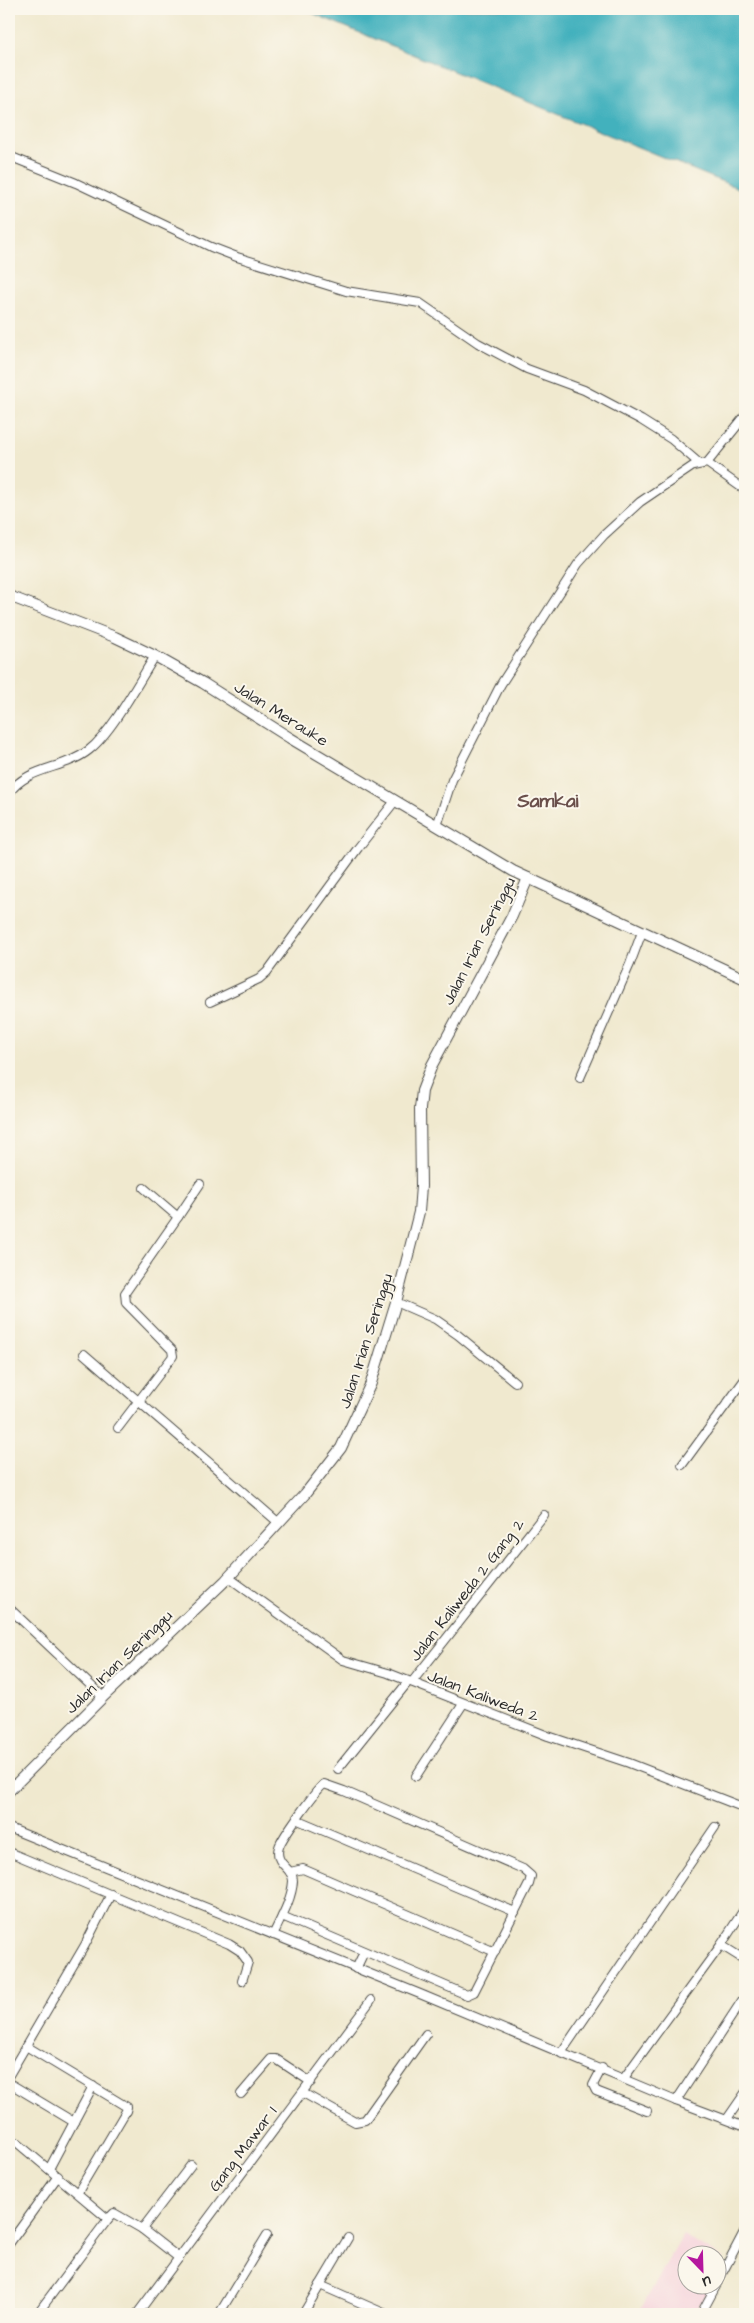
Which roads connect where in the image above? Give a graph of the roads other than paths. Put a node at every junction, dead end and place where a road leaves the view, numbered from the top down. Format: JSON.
{"nodes":[{"id":1,"x":9,"y":156,"type":"edge"},
{"id":2,"x":745,"y":416,"type":"edge"},
{"id":3,"x":703,"y":464,"type":"junction"},
{"id":4,"x":745,"y":490,"type":"edge"},
{"id":5,"x":9,"y":596,"type":"edge"},
{"id":6,"x":156,"y":656,"type":"junction"},
{"id":7,"x":9,"y":793,"type":"edge"},
{"id":8,"x":395,"y":801,"type":"junction"},
{"id":9,"x":436,"y":826,"type":"junction"},
{"id":10,"x":528,"y":878,"type":"junction"},
{"id":11,"x":642,"y":932,"type":"junction"},
{"id":12,"x":745,"y":979,"type":"edge"},
{"id":13,"x":210,"y":1002,"type":"dead end"},
{"id":14,"x":580,"y":1078,"type":"dead end"},
{"id":15,"x":200,"y":1184,"type":"dead end"},
{"id":16,"x":144,"y":1188,"type":"dead end"},
{"id":17,"x":178,"y":1218,"type":"junction"},
{"id":18,"x":396,"y":1302,"type":"junction"},
{"id":19,"x":84,"y":1354,"type":"dead end"},
{"id":20,"x":745,"y":1379,"type":"edge"},
{"id":21,"x":515,"y":1382,"type":"dead end"},
{"id":22,"x":138,"y":1402,"type":"junction"},
{"id":23,"x":118,"y":1428,"type":"dead end"},
{"id":24,"x":682,"y":1465,"type":"dead end"},
{"id":25,"x":544,"y":1515,"type":"dead end"},
{"id":26,"x":278,"y":1523,"type":"junction"},
{"id":27,"x":228,"y":1577,"type":"junction"},
{"id":28,"x":9,"y":1608,"type":"edge"},
{"id":29,"x":410,"y":1682,"type":"junction"},
{"id":30,"x":103,"y":1697,"type":"junction"},
{"id":31,"x":463,"y":1704,"type":"junction"},
{"id":32,"x":338,"y":1770,"type":"dead end"},
{"id":33,"x":416,"y":1776,"type":"dead end"},
{"id":34,"x":9,"y":1791,"type":"edge"},
{"id":35,"x":745,"y":1808,"type":"edge"},
{"id":36,"x":298,"y":1820,"type":"junction"},
{"id":37,"x":715,"y":1827,"type":"dead end"},
{"id":38,"x":9,"y":1828,"type":"edge"},
{"id":39,"x":9,"y":1852,"type":"edge"},
{"id":40,"x":290,"y":1872,"type":"junction"},
{"id":41,"x":111,"y":1894,"type":"junction"},
{"id":42,"x":745,"y":1908,"type":"edge"},
{"id":43,"x":515,"y":1912,"type":"junction"},
{"id":44,"x":282,"y":1916,"type":"junction"},
{"id":45,"x":273,"y":1935,"type":"junction"},
{"id":46,"x":721,"y":1945,"type":"junction"},
{"id":47,"x":364,"y":1952,"type":"junction"},
{"id":48,"x":494,"y":1952,"type":"junction"},
{"id":49,"x":745,"y":1960,"type":"edge"},
{"id":50,"x":356,"y":1969,"type":"junction"},
{"id":51,"x":242,"y":1981,"type":"dead end"},
{"id":52,"x":745,"y":1996,"type":"edge"},
{"id":53,"x":371,"y":2000,"type":"dead end"},
{"id":54,"x":426,"y":2034,"type":"dead end"},
{"id":55,"x":26,"y":2046,"type":"junction"},
{"id":56,"x":561,"y":2053,"type":"junction"},
{"id":57,"x":600,"y":2070,"type":"junction"},
{"id":58,"x":9,"y":2075,"type":"edge"},
{"id":59,"x":624,"y":2078,"type":"junction"},
{"id":60,"x":311,"y":2082,"type":"junction"},
{"id":61,"x":9,"y":2083,"type":"edge"},
{"id":62,"x":93,"y":2086,"type":"junction"},
{"id":63,"x":303,"y":2092,"type":"junction"},
{"id":64,"x":745,"y":2093,"type":"edge"},
{"id":65,"x":241,"y":2094,"type":"dead end"},
{"id":66,"x":676,"y":2101,"type":"junction"},
{"id":67,"x":647,"y":2111,"type":"dead end"},
{"id":68,"x":727,"y":2119,"type":"junction"},
{"id":69,"x":74,"y":2122,"type":"junction"},
{"id":70,"x":745,"y":2127,"type":"edge"},
{"id":71,"x":9,"y":2136,"type":"edge"},
{"id":72,"x":191,"y":2165,"type":"dead end"},
{"id":73,"x":49,"y":2169,"type":"junction"},
{"id":74,"x":58,"y":2176,"type":"junction"},
{"id":75,"x":78,"y":2192,"type":"junction"},
{"id":76,"x":108,"y":2219,"type":"junction"},
{"id":77,"x":142,"y":2229,"type":"junction"},
{"id":78,"x":745,"y":2230,"type":"edge"},
{"id":79,"x":267,"y":2235,"type":"dead end"},
{"id":80,"x":348,"y":2238,"type":"dead end"},
{"id":81,"x":9,"y":2244,"type":"edge"},
{"id":82,"x":179,"y":2258,"type":"junction"},
{"id":83,"x":726,"y":2266,"type":"edge"},
{"id":84,"x":320,"y":2285,"type":"junction"},
{"id":85,"x":710,"y":2296,"type":"edge"},
{"id":86,"x":37,"y":2314,"type":"edge"},
{"id":87,"x":137,"y":2314,"type":"edge"},
{"id":88,"x":219,"y":2314,"type":"edge"},
{"id":89,"x":303,"y":2314,"type":"edge"},
{"id":90,"x":386,"y":2314,"type":"edge"},
{"id":91,"x":701,"y":2314,"type":"edge"}],
"edges":[{"from":1,"to":3,"type":"street"},
{"from":2,"to":3,"type":"street"},
{"from":3,"to":4,"type":"street"},
{"from":3,"to":9,"type":"street"},
{"from":5,"to":6,"type":"street","name":"Jalan Merauke"},
{"from":6,"to":7,"type":"street"},
{"from":6,"to":8,"type":"street","name":"Jalan Merauke"},
{"from":8,"to":9,"type":"street","name":"Jalan Merauke"},
{"from":8,"to":13,"type":"street"},
{"from":9,"to":10,"type":"street","name":"Jalan Merauke"},
{"from":10,"to":11,"type":"street","name":"Jalan Merauke"},
{"from":10,"to":18,"type":"street","name":"Jalan Irian Seringgu"},
{"from":11,"to":12,"type":"street","name":"Jalan Merauke"},
{"from":11,"to":14,"type":"street"},
{"from":15,"to":17,"type":"street"},
{"from":16,"to":17,"type":"street"},
{"from":17,"to":22,"type":"street"},
{"from":18,"to":21,"type":"street"},
{"from":18,"to":26,"type":"street","name":"Jalan Irian Seringgu"},
{"from":19,"to":22,"type":"street"},
{"from":20,"to":24,"type":"street"},
{"from":22,"to":23,"type":"street"},
{"from":22,"to":26,"type":"street"},
{"from":25,"to":29,"type":"street","name":"Jalan Kaliweda 2 Gang 2"},
{"from":26,"to":27,"type":"street","name":"Jalan Irian Seringgu"},
{"from":27,"to":29,"type":"street","name":"Jalan Kaliweda 2"},
{"from":27,"to":30,"type":"street","name":"Jalan Irian Seringgu"},
{"from":28,"to":30,"type":"street"},
{"from":29,"to":31,"type":"street","name":"Jalan Kaliweda 2"},
{"from":29,"to":32,"type":"street","name":"Jalan Kaliweda 2 Gang 2"},
{"from":30,"to":34,"type":"street","name":"Jalan Irian Seringgu"},
{"from":31,"to":33,"type":"street"},
{"from":31,"to":35,"type":"street","name":"Jalan Kaliweda 2"},
{"from":36,"to":40,"type":"street"},
{"from":36,"to":43,"type":"street"},
{"from":36,"to":43,"type":"street"},
{"from":37,"to":56,"type":"street"},
{"from":38,"to":45,"type":"street"},
{"from":39,"to":41,"type":"street"},
{"from":40,"to":44,"type":"street"},
{"from":40,"to":48,"type":"street"},
{"from":41,"to":51,"type":"street"},
{"from":41,"to":55,"type":"street"},
{"from":42,"to":46,"type":"street"},
{"from":43,"to":48,"type":"street"},
{"from":44,"to":45,"type":"street"},
{"from":44,"to":47,"type":"street"},
{"from":45,"to":50,"type":"street"},
{"from":46,"to":49,"type":"street"},
{"from":46,"to":59,"type":"street"},
{"from":47,"to":48,"type":"street"},
{"from":47,"to":50,"type":"street"},
{"from":50,"to":56,"type":"street"},
{"from":52,"to":66,"type":"street"},
{"from":53,"to":60,"type":"street","name":"Gang Mawar 1"},
{"from":54,"to":63,"type":"street"},
{"from":55,"to":58,"type":"street"},
{"from":55,"to":62,"type":"street"},
{"from":56,"to":57,"type":"street"},
{"from":57,"to":59,"type":"street"},
{"from":57,"to":67,"type":"street"},
{"from":59,"to":66,"type":"street"},
{"from":60,"to":63,"type":"street","name":"Gang Mawar 1"},
{"from":60,"to":65,"type":"street"},
{"from":61,"to":69,"type":"street"},
{"from":62,"to":69,"type":"street"},
{"from":62,"to":75,"type":"street"},
{"from":63,"to":82,"type":"street","name":"Gang Mawar 1"},
{"from":64,"to":68,"type":"street"},
{"from":66,"to":68,"type":"street"},
{"from":68,"to":70,"type":"street"},
{"from":69,"to":73,"type":"street"},
{"from":71,"to":73,"type":"street"},
{"from":72,"to":77,"type":"street"},
{"from":73,"to":74,"type":"street"},
{"from":74,"to":75,"type":"street"},
{"from":74,"to":81,"type":"street"},
{"from":75,"to":76,"type":"street"},
{"from":76,"to":77,"type":"street"},
{"from":76,"to":86,"type":"street"},
{"from":77,"to":82,"type":"street"},
{"from":78,"to":83,"type":"street"},
{"from":79,"to":88,"type":"street"},
{"from":80,"to":84,"type":"street"},
{"from":82,"to":87,"type":"street","name":"Gang Mawar 1"},
{"from":84,"to":89,"type":"street"},
{"from":84,"to":90,"type":"street"},
{"from":85,"to":91,"type":"street"}]}
